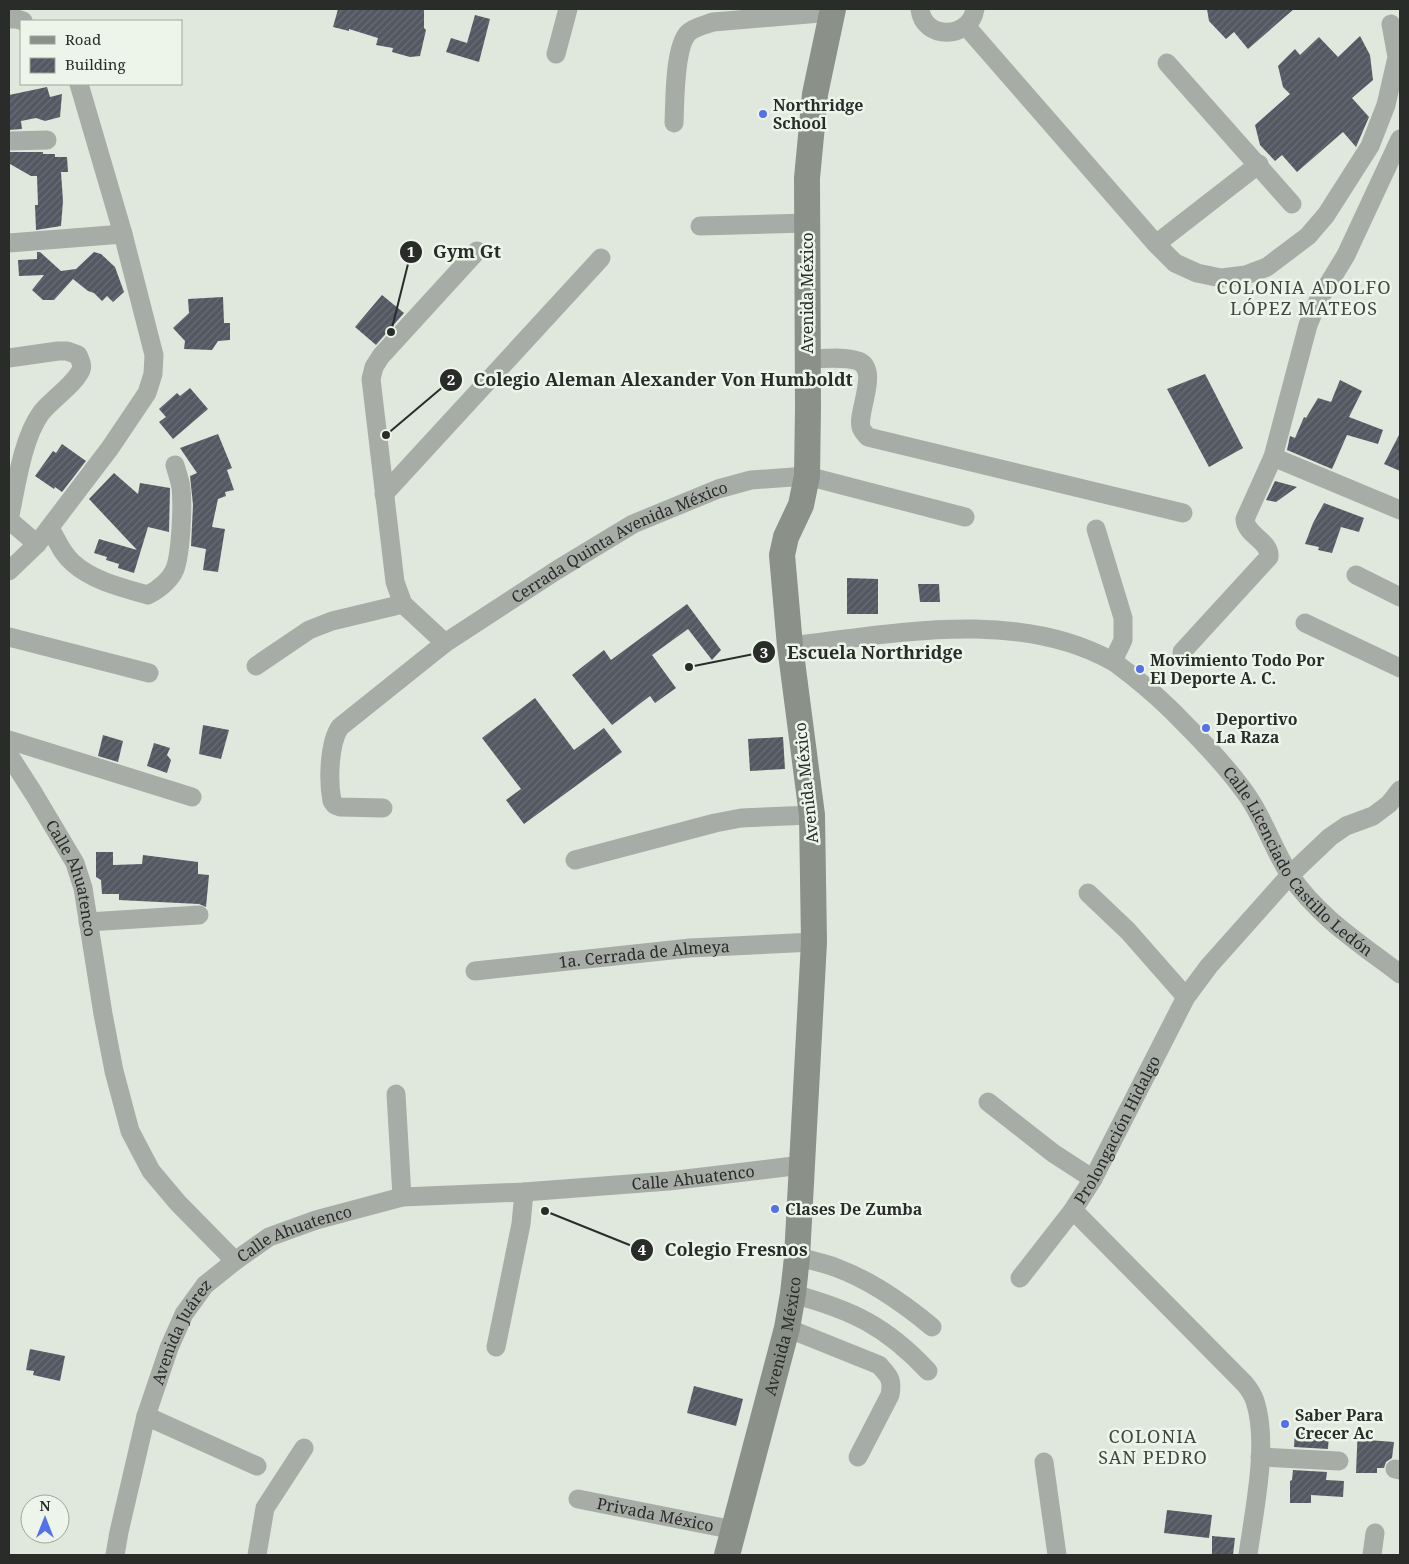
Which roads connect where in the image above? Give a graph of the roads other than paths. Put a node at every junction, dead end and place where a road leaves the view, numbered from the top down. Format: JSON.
{"nodes":[{"id":1,"x":568,"y":9,"type":"edge"},
{"id":2,"x":920,"y":9,"type":"edge"},
{"id":3,"x":975,"y":9,"type":"edge"},
{"id":4,"x":832,"y":10,"type":"edge"},
{"id":5,"x":1391,"y":24,"type":"dead end"},
{"id":6,"x":966,"y":26,"type":"junction"},
{"id":7,"x":556,"y":54,"type":"dead end"},
{"id":8,"x":1166,"y":63,"type":"dead end"},
{"id":9,"x":79,"y":85,"type":"edge"},
{"id":10,"x":674,"y":123,"type":"dead end"},
{"id":11,"x":1400,"y":139,"type":"edge"},
{"id":12,"x":47,"y":140,"type":"dead end"},
{"id":13,"x":9,"y":141,"type":"edge"},
{"id":14,"x":1258,"y":164,"type":"junction"},
{"id":15,"x":1292,"y":204,"type":"dead end"},
{"id":16,"x":806,"y":223,"type":"junction"},
{"id":17,"x":700,"y":226,"type":"dead end"},
{"id":18,"x":123,"y":234,"type":"junction"},
{"id":19,"x":9,"y":243,"type":"edge"},
{"id":20,"x":1156,"y":244,"type":"junction"},
{"id":21,"x":477,"y":251,"type":"dead end"},
{"id":22,"x":601,"y":258,"type":"dead end"},
{"id":23,"x":9,"y":358,"type":"edge"},
{"id":24,"x":807,"y":359,"type":"junction"},
{"id":25,"x":1273,"y":457,"type":"junction"},
{"id":26,"x":175,"y":465,"type":"dead end"},
{"id":27,"x":807,"y":476,"type":"junction"},
{"id":28,"x":384,"y":494,"type":"junction"},
{"id":29,"x":1400,"y":510,"type":"edge"},
{"id":30,"x":1183,"y":513,"type":"dead end"},
{"id":31,"x":965,"y":517,"type":"dead end"},
{"id":32,"x":9,"y":520,"type":"edge"},
{"id":33,"x":50,"y":528,"type":"junction"},
{"id":34,"x":1096,"y":529,"type":"dead end"},
{"id":35,"x":36,"y":544,"type":"junction"},
{"id":36,"x":9,"y":571,"type":"edge"},
{"id":37,"x":1356,"y":575,"type":"dead end"},
{"id":38,"x":1400,"y":597,"type":"edge"},
{"id":39,"x":403,"y":604,"type":"junction"},
{"id":40,"x":1306,"y":623,"type":"dead end"},
{"id":41,"x":9,"y":637,"type":"edge"},
{"id":42,"x":445,"y":643,"type":"junction"},
{"id":43,"x":790,"y":646,"type":"junction"},
{"id":44,"x":1182,"y":652,"type":"dead end"},
{"id":45,"x":1113,"y":661,"type":"junction"},
{"id":46,"x":256,"y":666,"type":"dead end"},
{"id":47,"x":1400,"y":668,"type":"edge"},
{"id":48,"x":149,"y":673,"type":"dead end"},
{"id":49,"x":9,"y":740,"type":"edge"},
{"id":50,"x":9,"y":755,"type":"edge"},
{"id":51,"x":1400,"y":790,"type":"edge"},
{"id":52,"x":192,"y":797,"type":"dead end"},
{"id":53,"x":383,"y":808,"type":"dead end"},
{"id":54,"x":812,"y":815,"type":"junction"},
{"id":55,"x":575,"y":860,"type":"dead end"},
{"id":56,"x":1290,"y":875,"type":"junction"},
{"id":57,"x":1088,"y":893,"type":"dead end"},
{"id":58,"x":199,"y":915,"type":"dead end"},
{"id":59,"x":88,"y":922,"type":"junction"},
{"id":60,"x":814,"y":942,"type":"junction"},
{"id":61,"x":475,"y":971,"type":"dead end"},
{"id":62,"x":1400,"y":974,"type":"edge"},
{"id":63,"x":1186,"y":997,"type":"junction"},
{"id":64,"x":396,"y":1094,"type":"dead end"},
{"id":65,"x":988,"y":1102,"type":"dead end"},
{"id":66,"x":802,"y":1165,"type":"junction"},
{"id":67,"x":1093,"y":1179,"type":"junction"},
{"id":68,"x":524,"y":1192,"type":"junction"},
{"id":69,"x":402,"y":1197,"type":"junction"},
{"id":70,"x":1073,"y":1210,"type":"junction"},
{"id":71,"x":796,"y":1257,"type":"junction"},
{"id":72,"x":235,"y":1261,"type":"junction"},
{"id":73,"x":1020,"y":1278,"type":"dead end"},
{"id":74,"x":794,"y":1294,"type":"junction"},
{"id":75,"x":932,"y":1327,"type":"dead end"},
{"id":76,"x":786,"y":1328,"type":"junction"},
{"id":77,"x":496,"y":1347,"type":"dead end"},
{"id":78,"x":928,"y":1371,"type":"dead end"},
{"id":79,"x":146,"y":1416,"type":"junction"},
{"id":80,"x":304,"y":1448,"type":"dead end"},
{"id":81,"x":858,"y":1457,"type":"dead end"},
{"id":82,"x":1260,"y":1457,"type":"junction"},
{"id":83,"x":1338,"y":1461,"type":"dead end"},
{"id":84,"x":1044,"y":1462,"type":"dead end"},
{"id":85,"x":257,"y":1466,"type":"dead end"},
{"id":86,"x":578,"y":1499,"type":"dead end"},
{"id":87,"x":734,"y":1530,"type":"junction"},
{"id":88,"x":1375,"y":1533,"type":"dead end"},
{"id":89,"x":115,"y":1555,"type":"edge"},
{"id":90,"x":256,"y":1555,"type":"edge"},
{"id":91,"x":728,"y":1555,"type":"edge"},
{"id":92,"x":1057,"y":1555,"type":"edge"},
{"id":93,"x":1248,"y":1555,"type":"edge"},
{"id":94,"x":1372,"y":1555,"type":"edge"}],
"edges":[{"from":1,"to":7,"type":"street"},
{"from":2,"to":6,"type":"street"},
{"from":3,"to":6,"type":"street"},
{"from":4,"to":10,"type":"street"},
{"from":4,"to":16,"type":"main road","name":"Avenida México"},
{"from":5,"to":20,"type":"street"},
{"from":6,"to":20,"type":"street"},
{"from":8,"to":14,"type":"street"},
{"from":9,"to":18,"type":"street"},
{"from":11,"to":25,"type":"street"},
{"from":12,"to":13,"type":"street"},
{"from":14,"to":15,"type":"street"},
{"from":14,"to":20,"type":"street"},
{"from":16,"to":17,"type":"street"},
{"from":16,"to":24,"type":"main road","name":"Avenida México"},
{"from":18,"to":19,"type":"street"},
{"from":18,"to":33,"type":"street"},
{"from":21,"to":28,"type":"street"},
{"from":22,"to":28,"type":"street"},
{"from":23,"to":32,"type":"street"},
{"from":24,"to":27,"type":"main road","name":"Avenida México"},
{"from":24,"to":30,"type":"street"},
{"from":25,"to":29,"type":"street"},
{"from":25,"to":44,"type":"street"},
{"from":26,"to":33,"type":"street"},
{"from":27,"to":31,"type":"street","name":"Cerrada Quinta Avenida México"},
{"from":27,"to":42,"type":"street","name":"Cerrada Quinta Avenida México"},
{"from":27,"to":43,"type":"main road","name":"Avenida México"},
{"from":28,"to":39,"type":"street"},
{"from":32,"to":35,"type":"street"},
{"from":33,"to":35,"type":"street"},
{"from":34,"to":45,"type":"street"},
{"from":35,"to":36,"type":"street"},
{"from":37,"to":38,"type":"street"},
{"from":39,"to":42,"type":"street"},
{"from":39,"to":46,"type":"street"},
{"from":40,"to":47,"type":"street"},
{"from":41,"to":48,"type":"street"},
{"from":42,"to":53,"type":"street","name":"Cerrada Quinta Avenida México"},
{"from":43,"to":45,"type":"street","name":"Calle Licenciado Castillo Ledón"},
{"from":43,"to":54,"type":"main road","name":"Avenida México"},
{"from":45,"to":56,"type":"street","name":"Calle Licenciado Castillo Ledón"},
{"from":49,"to":52,"type":"street"},
{"from":50,"to":59,"type":"street","name":"Calle Ahuatenco"},
{"from":51,"to":56,"type":"street","name":"Prolongación Hidalgo"},
{"from":54,"to":55,"type":"street"},
{"from":54,"to":60,"type":"main road","name":"Avenida México"},
{"from":56,"to":62,"type":"street","name":"Calle Licenciado Castillo Ledón"},
{"from":56,"to":63,"type":"street","name":"Prolongación Hidalgo"},
{"from":57,"to":63,"type":"street"},
{"from":58,"to":59,"type":"street"},
{"from":59,"to":72,"type":"street","name":"Calle Ahuatenco"},
{"from":60,"to":61,"type":"street","name":"1a. Cerrada de Almeya"},
{"from":60,"to":66,"type":"main road","name":"Avenida México"},
{"from":63,"to":67,"type":"street","name":"Prolongación Hidalgo"},
{"from":64,"to":69,"type":"street"},
{"from":65,"to":67,"type":"street"},
{"from":66,"to":68,"type":"street","name":"Calle Ahuatenco"},
{"from":66,"to":71,"type":"main road","name":"Avenida México"},
{"from":67,"to":70,"type":"street","name":"Prolongación Hidalgo"},
{"from":68,"to":69,"type":"street","name":"Calle Ahuatenco"},
{"from":68,"to":77,"type":"street"},
{"from":69,"to":72,"type":"street","name":"Calle Ahuatenco"},
{"from":70,"to":73,"type":"street"},
{"from":70,"to":82,"type":"street","name":"Prolongación Hidalgo"},
{"from":71,"to":74,"type":"main road","name":"Avenida México"},
{"from":71,"to":75,"type":"street"},
{"from":72,"to":79,"type":"street","name":"Avenida Juárez"},
{"from":74,"to":76,"type":"main road","name":"Avenida México"},
{"from":74,"to":78,"type":"street"},
{"from":76,"to":81,"type":"street"},
{"from":76,"to":87,"type":"main road","name":"Avenida México"},
{"from":79,"to":85,"type":"street"},
{"from":79,"to":89,"type":"street","name":"Avenida Juárez"},
{"from":80,"to":90,"type":"street"},
{"from":82,"to":83,"type":"street"},
{"from":82,"to":93,"type":"street","name":"Prolongación Hidalgo"},
{"from":84,"to":92,"type":"street"},
{"from":86,"to":87,"type":"street","name":"Privada México"},
{"from":87,"to":91,"type":"main road","name":"Avenida México"},
{"from":88,"to":94,"type":"street"}]}
